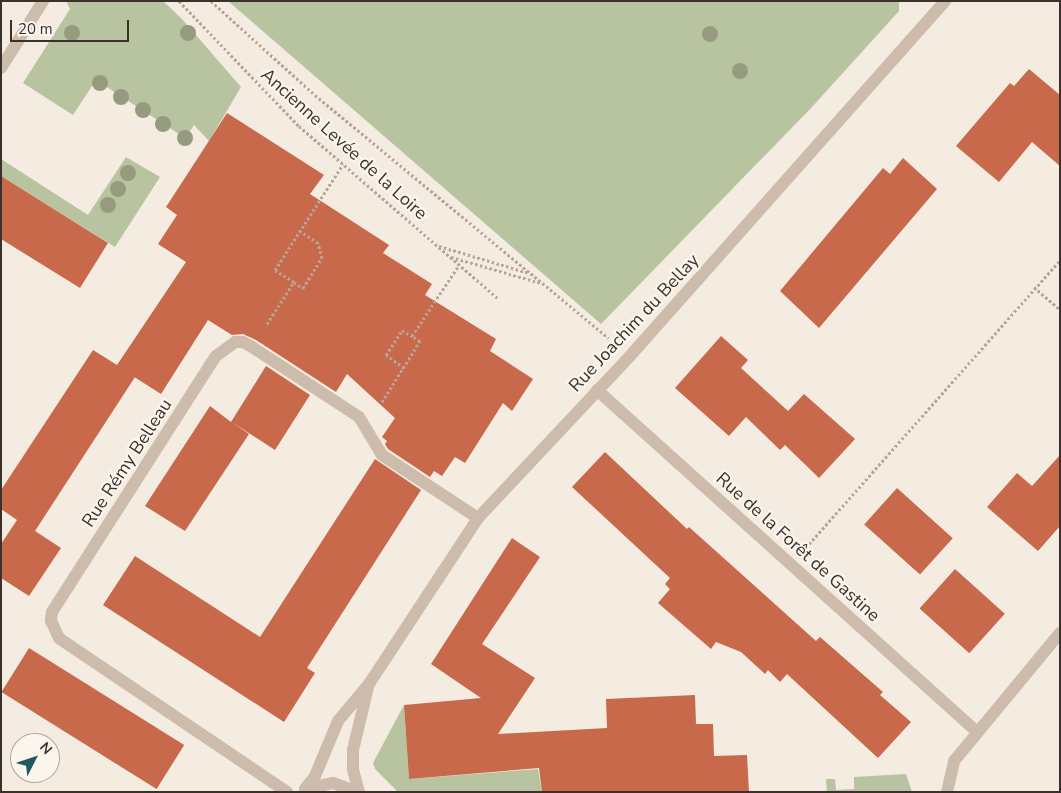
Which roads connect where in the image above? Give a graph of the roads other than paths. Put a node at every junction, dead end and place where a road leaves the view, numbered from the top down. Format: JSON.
{"nodes":[{"id":1,"x":43,"y":1,"type":"edge"},
{"id":2,"x":945,"y":1,"type":"edge"},
{"id":3,"x":4,"y":63,"type":"edge"},
{"id":4,"x":597,"y":390,"type":"junction"},
{"id":5,"x":478,"y":518,"type":"junction"},
{"id":6,"x":1060,"y":633,"type":"edge"},
{"id":7,"x":369,"y":684,"type":"junction"},
{"id":8,"x":976,"y":731,"type":"junction"},
{"id":9,"x":303,"y":790,"type":"edge"},
{"id":10,"x":287,"y":792,"type":"edge"},
{"id":11,"x":358,"y":792,"type":"edge"},
{"id":12,"x":947,"y":792,"type":"edge"}],
"edges":[{"from":1,"to":3,"type":"street"},
{"from":2,"to":4,"type":"street","name":"Rue Joachim du Bellay"},
{"from":4,"to":5,"type":"street","name":"Rue Joachim du Bellay"},
{"from":4,"to":8,"type":"street","name":"Rue de la Forêt de Gastine"},
{"from":5,"to":7,"type":"street","name":"Rue Joachim du Bellay"},
{"from":5,"to":10,"type":"street","name":"Rue Rémy Belleau"},
{"from":6,"to":8,"type":"street"},
{"from":7,"to":9,"type":"street","name":"Rue Joachim du Bellay"},
{"from":7,"to":11,"type":"street","name":"Rue Joachim du Bellay"},
{"from":8,"to":12,"type":"street"},
{"from":9,"to":11,"type":"street"}]}
